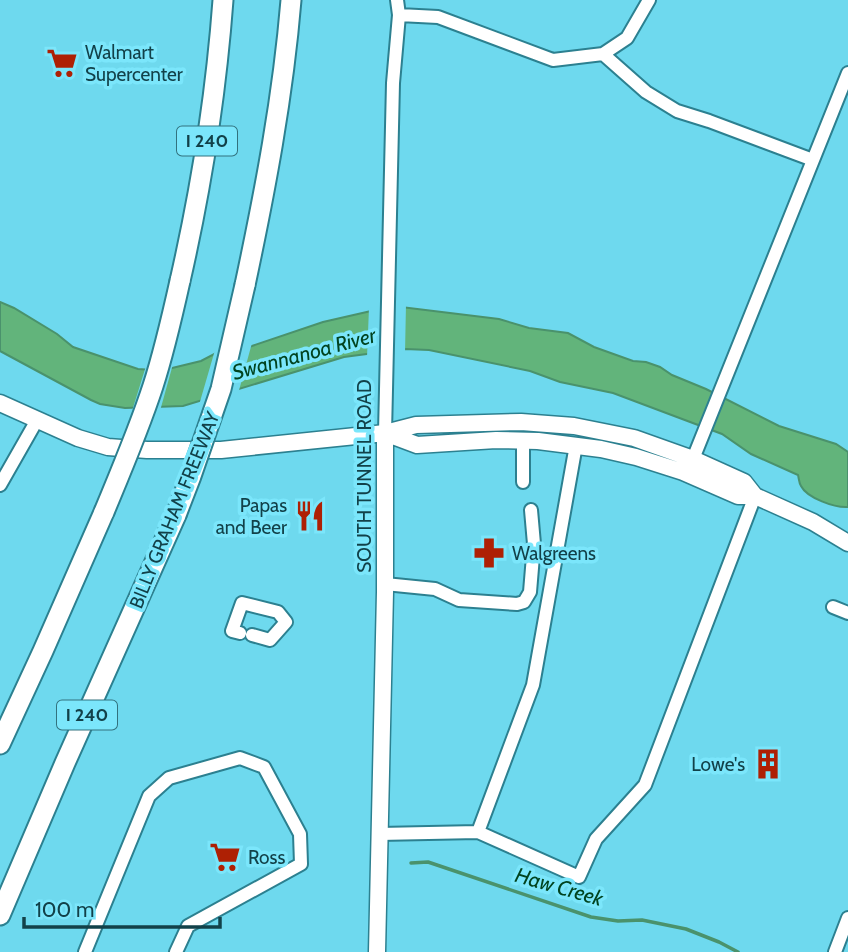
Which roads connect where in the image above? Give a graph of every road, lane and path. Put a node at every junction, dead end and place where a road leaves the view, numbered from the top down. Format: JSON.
{"nodes":[{"id":1,"x":223,"y":0,"type":"edge"},
{"id":2,"x":291,"y":0,"type":"edge"},
{"id":3,"x":397,"y":0,"type":"edge"},
{"id":4,"x":649,"y":0,"type":"edge"},
{"id":5,"x":399,"y":15,"type":"junction"},
{"id":6,"x":603,"y":54,"type":"junction"},
{"id":7,"x":848,"y":73,"type":"edge"},
{"id":8,"x":813,"y":160,"type":"junction"},
{"id":9,"x":2,"y":409,"type":"edge"},
{"id":10,"x":37,"y":420,"type":"junction"},
{"id":11,"x":385,"y":433,"type":"junction"},
{"id":12,"x":523,"y":440,"type":"junction"},
{"id":13,"x":576,"y":445,"type":"junction"},
{"id":14,"x":693,"y":459,"type":"junction"},
{"id":15,"x":523,"y":482,"type":"dead end"},
{"id":16,"x":0,"y":485,"type":"edge"},
{"id":17,"x":755,"y":496,"type":"junction"},
{"id":18,"x":531,"y":510,"type":"dead end"},
{"id":19,"x":848,"y":543,"type":"edge"},
{"id":20,"x":385,"y":584,"type":"junction"},
{"id":21,"x":834,"y":607,"type":"dead end"},
{"id":22,"x":848,"y":613,"type":"edge"},
{"id":23,"x":0,"y":744,"type":"edge"},
{"id":24,"x":478,"y":832,"type":"junction"},
{"id":25,"x":379,"y":834,"type":"junction"},
{"id":26,"x":0,"y":915,"type":"edge"},
{"id":27,"x":848,"y":918,"type":"edge"},
{"id":28,"x":85,"y":952,"type":"edge"},
{"id":29,"x":176,"y":952,"type":"edge"},
{"id":30,"x":377,"y":952,"type":"edge"},
{"id":31,"x":835,"y":952,"type":"edge"}],
"edges":[{"from":1,"to":23,"type":"highway","number":"I 240","bridge":true},
{"from":2,"to":26,"type":"highway","name":"BILLY GRAHAM FREEWAY","number":"I 240","bridge":true},
{"from":3,"to":5,"type":"street","name":"SOUTH TUNNEL ROAD"},
{"from":4,"to":6,"type":"street"},
{"from":5,"to":6,"type":"street"},
{"from":5,"to":11,"type":"street","name":"SOUTH TUNNEL ROAD"},
{"from":6,"to":8,"type":"street"},
{"from":7,"to":8,"type":"street"},
{"from":8,"to":14,"type":"street"},
{"from":9,"to":10,"type":"main road"},
{"from":10,"to":11,"type":"main road"},
{"from":10,"to":16,"type":"street"},
{"from":11,"to":12,"type":"main road"},
{"from":11,"to":14,"type":"main road"},
{"from":11,"to":20,"type":"main road","name":"SOUTH TUNNEL ROAD"},
{"from":12,"to":13,"type":"main road"},
{"from":12,"to":15,"type":"street"},
{"from":13,"to":17,"type":"main road"},
{"from":13,"to":24,"type":"street"},
{"from":14,"to":17,"type":"main road"},
{"from":17,"to":19,"type":"main road"},
{"from":17,"to":24,"type":"street"},
{"from":18,"to":20,"type":"street"},
{"from":20,"to":25,"type":"main road","name":"SOUTH TUNNEL ROAD"},
{"from":21,"to":22,"type":"street"},
{"from":24,"to":25,"type":"street"},
{"from":25,"to":30,"type":"main road","name":"SOUTH TUNNEL ROAD"},
{"from":27,"to":31,"type":"street"},
{"from":28,"to":29,"type":"street"}]}
